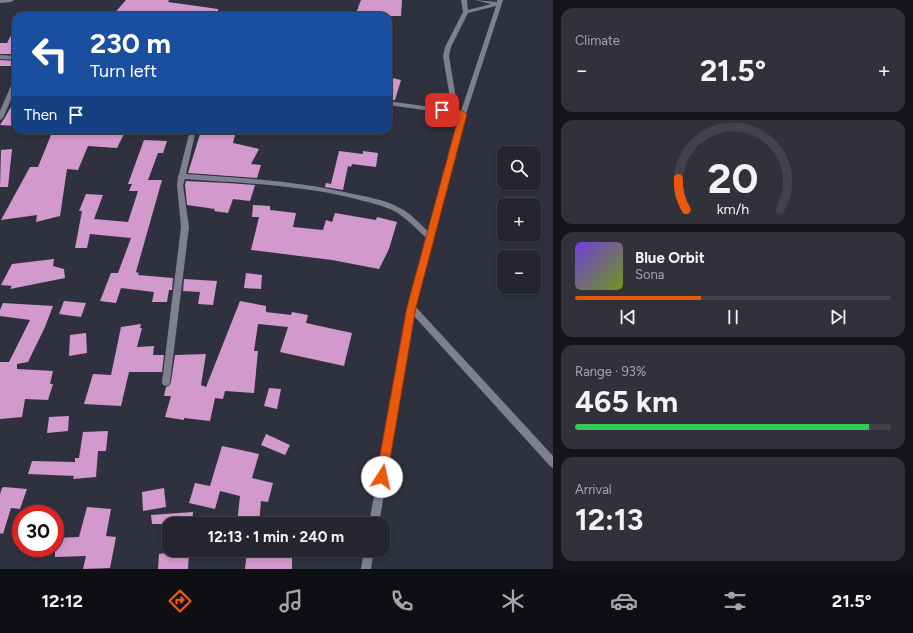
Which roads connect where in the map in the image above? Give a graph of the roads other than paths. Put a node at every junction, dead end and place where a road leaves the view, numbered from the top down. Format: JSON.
{"nodes":[{"id":1,"x":11,"y":0,"type":"edge"},
{"id":2,"x":464,"y":0,"type":"edge"},
{"id":3,"x":478,"y":0,"type":"edge"},
{"id":4,"x":0,"y":1,"type":"edge"},
{"id":5,"x":500,"y":2,"type":"edge"},
{"id":6,"x":466,"y":12,"type":"junction"},
{"id":7,"x":0,"y":56,"type":"edge"},
{"id":8,"x":12,"y":58,"type":"edge"},
{"id":9,"x":12,"y":90,"type":"edge"},
{"id":10,"x":392,"y":104,"type":"edge"},
{"id":11,"x":459,"y":113,"type":"junction"},
{"id":12,"x":0,"y":118,"type":"edge"},
{"id":13,"x":192,"y":134,"type":"edge"},
{"id":14,"x":181,"y":176,"type":"junction"},
{"id":15,"x":430,"y":238,"type":"junction"},
{"id":16,"x":411,"y":307,"type":"junction"},
{"id":17,"x":166,"y":382,"type":"dead end"},
{"id":18,"x":553,"y":463,"type":"edge"},
{"id":19,"x":375,"y":517,"type":"edge"},
{"id":20,"x":368,"y":557,"type":"edge"},
{"id":21,"x":366,"y":569,"type":"edge"}],
"edges":[{"from":1,"to":4,"type":"street"},
{"from":2,"to":6,"type":"street"},
{"from":3,"to":5,"type":"street"},
{"from":5,"to":6,"type":"street"},
{"from":5,"to":11,"type":"street"},
{"from":6,"to":11,"type":"street"},
{"from":7,"to":8,"type":"street"},
{"from":9,"to":12,"type":"street"},
{"from":10,"to":11,"type":"street"},
{"from":11,"to":15,"type":"street"},
{"from":13,"to":14,"type":"street"},
{"from":14,"to":15,"type":"street"},
{"from":14,"to":17,"type":"street"},
{"from":15,"to":16,"type":"street"},
{"from":16,"to":18,"type":"street"},
{"from":16,"to":19,"type":"street"},
{"from":20,"to":21,"type":"street"}]}
